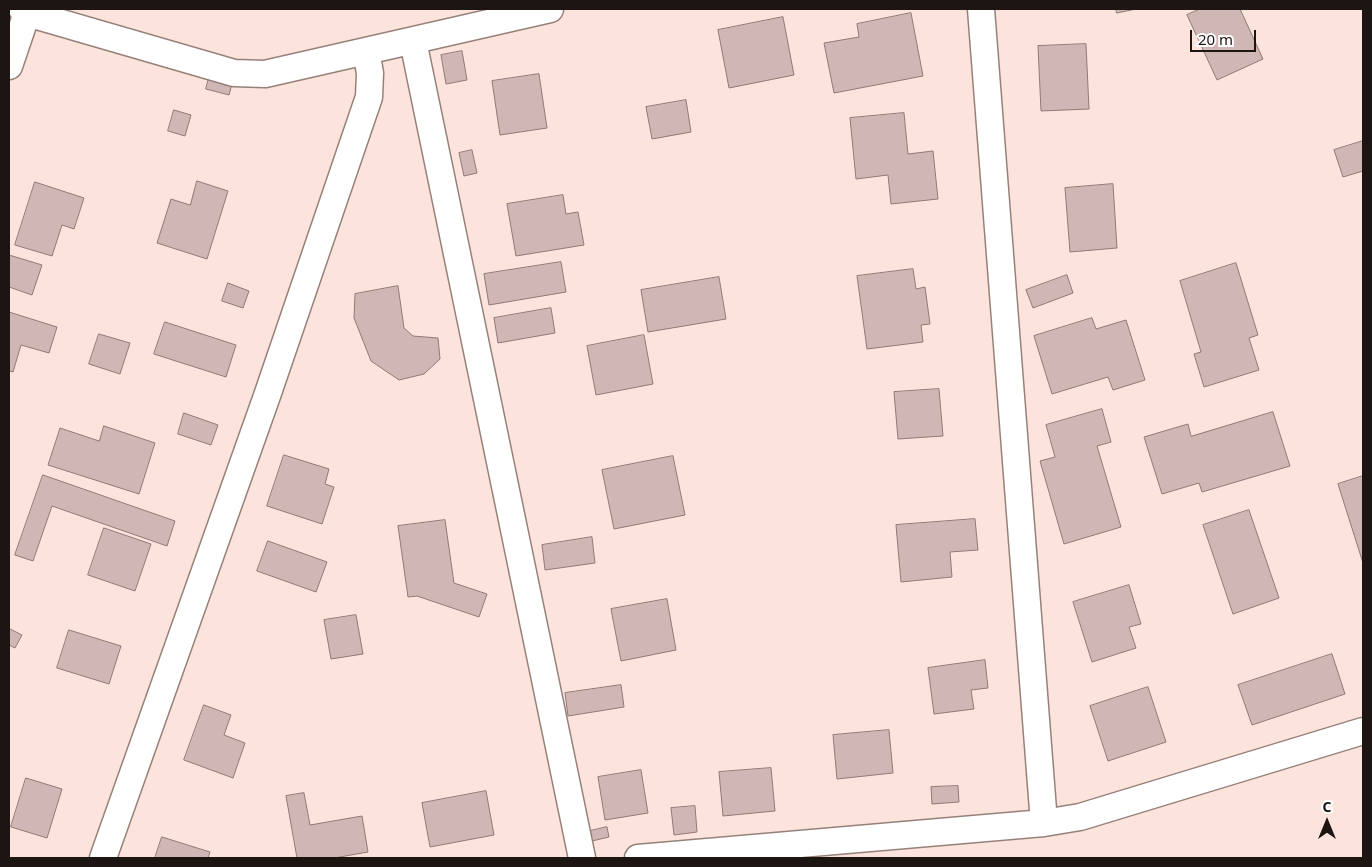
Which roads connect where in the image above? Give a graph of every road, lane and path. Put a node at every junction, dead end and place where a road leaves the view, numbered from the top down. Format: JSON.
{"nodes":[{"id":1,"x":550,"y":9,"type":"edge"},
{"id":2,"x":981,"y":9,"type":"edge"},
{"id":3,"x":24,"y":11,"type":"edge"},
{"id":4,"x":412,"y":41,"type":"junction"},
{"id":5,"x":366,"y":51,"type":"junction"},
{"id":6,"x":9,"y":66,"type":"edge"},
{"id":7,"x":1363,"y":731,"type":"edge"},
{"id":8,"x":1044,"y":823,"type":"junction"},
{"id":9,"x":103,"y":858,"type":"edge"},
{"id":10,"x":582,"y":858,"type":"edge"},
{"id":11,"x":638,"y":858,"type":"edge"}],
"edges":[{"from":1,"to":4,"type":"street"},
{"from":2,"to":8,"type":"street"},
{"from":3,"to":5,"type":"street"},
{"from":3,"to":6,"type":"street"},
{"from":4,"to":5,"type":"street"},
{"from":4,"to":10,"type":"street"},
{"from":5,"to":9,"type":"street"},
{"from":7,"to":8,"type":"street"},
{"from":8,"to":11,"type":"street"}]}
